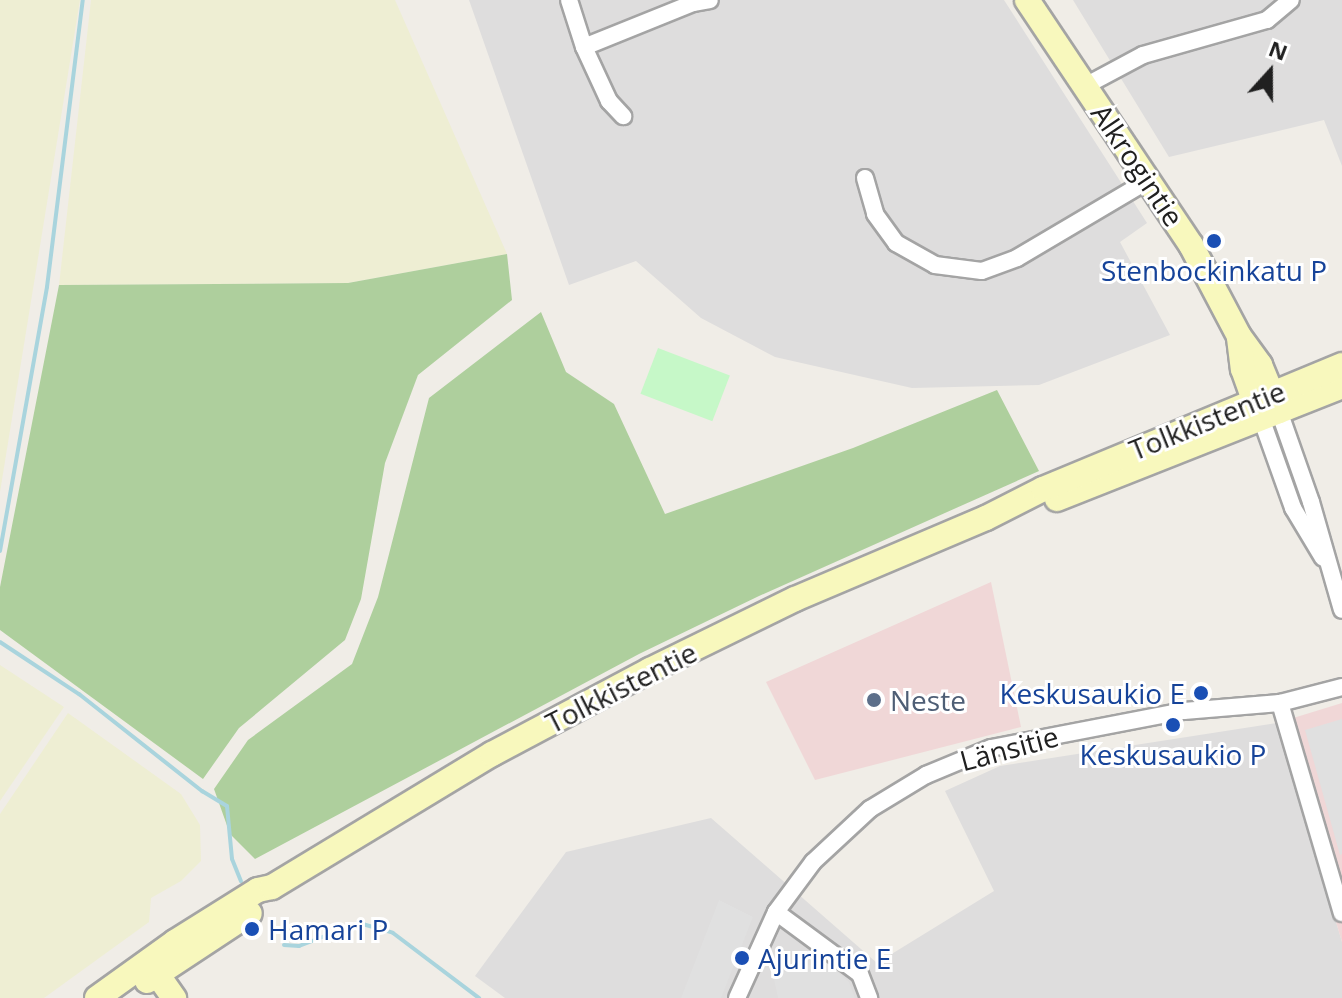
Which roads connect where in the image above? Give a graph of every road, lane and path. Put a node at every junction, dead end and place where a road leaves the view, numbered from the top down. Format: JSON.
{"nodes":[{"id":1,"x":569,"y":0,"type":"edge"},
{"id":2,"x":710,"y":0,"type":"edge"},
{"id":3,"x":1027,"y":0,"type":"edge"},
{"id":4,"x":1291,"y":0,"type":"edge"},
{"id":5,"x":584,"y":47,"type":"junction"},
{"id":6,"x":1085,"y":86,"type":"junction"},
{"id":7,"x":623,"y":116,"type":"dead end"},
{"id":8,"x":865,"y":178,"type":"dead end"},
{"id":9,"x":1149,"y":180,"type":"junction"},
{"id":10,"x":1342,"y":365,"type":"edge"},
{"id":11,"x":1342,"y":386,"type":"edge"},
{"id":12,"x":1266,"y":406,"type":"junction"},
{"id":13,"x":1342,"y":610,"type":"edge"},
{"id":14,"x":1342,"y":687,"type":"edge"},
{"id":15,"x":1280,"y":703,"type":"junction"},
{"id":16,"x":776,"y":912,"type":"junction"},
{"id":17,"x":1342,"y":913,"type":"edge"},
{"id":18,"x":140,"y":982,"type":"edge"},
{"id":19,"x":97,"y":998,"type":"edge"},
{"id":20,"x":174,"y":998,"type":"edge"},
{"id":21,"x":737,"y":998,"type":"edge"},
{"id":22,"x":869,"y":998,"type":"edge"}],
"edges":[{"from":1,"to":5,"type":"street"},
{"from":2,"to":5,"type":"street"},
{"from":3,"to":6,"type":"street","name":"Alkrogintie"},
{"from":4,"to":6,"type":"street"},
{"from":5,"to":7,"type":"street"},
{"from":6,"to":9,"type":"street","name":"Alkrogintie"},
{"from":8,"to":9,"type":"street"},
{"from":9,"to":12,"type":"street","name":"Alkrogintie"},
{"from":10,"to":12,"type":"street","name":"Tolkkistentie"},
{"from":11,"to":12,"type":"street","name":"Tolkkistentie"},
{"from":12,"to":13,"type":"street"},
{"from":12,"to":18,"type":"street","name":"Tolkkistentie"},
{"from":14,"to":15,"type":"street","name":"Länsitie"},
{"from":15,"to":16,"type":"street","name":"Länsitie"},
{"from":15,"to":17,"type":"street"},
{"from":16,"to":21,"type":"street","name":"Länsitie"},
{"from":16,"to":22,"type":"street"},
{"from":18,"to":19,"type":"street","name":"Tolkkistentie"},
{"from":18,"to":20,"type":"street"}]}
